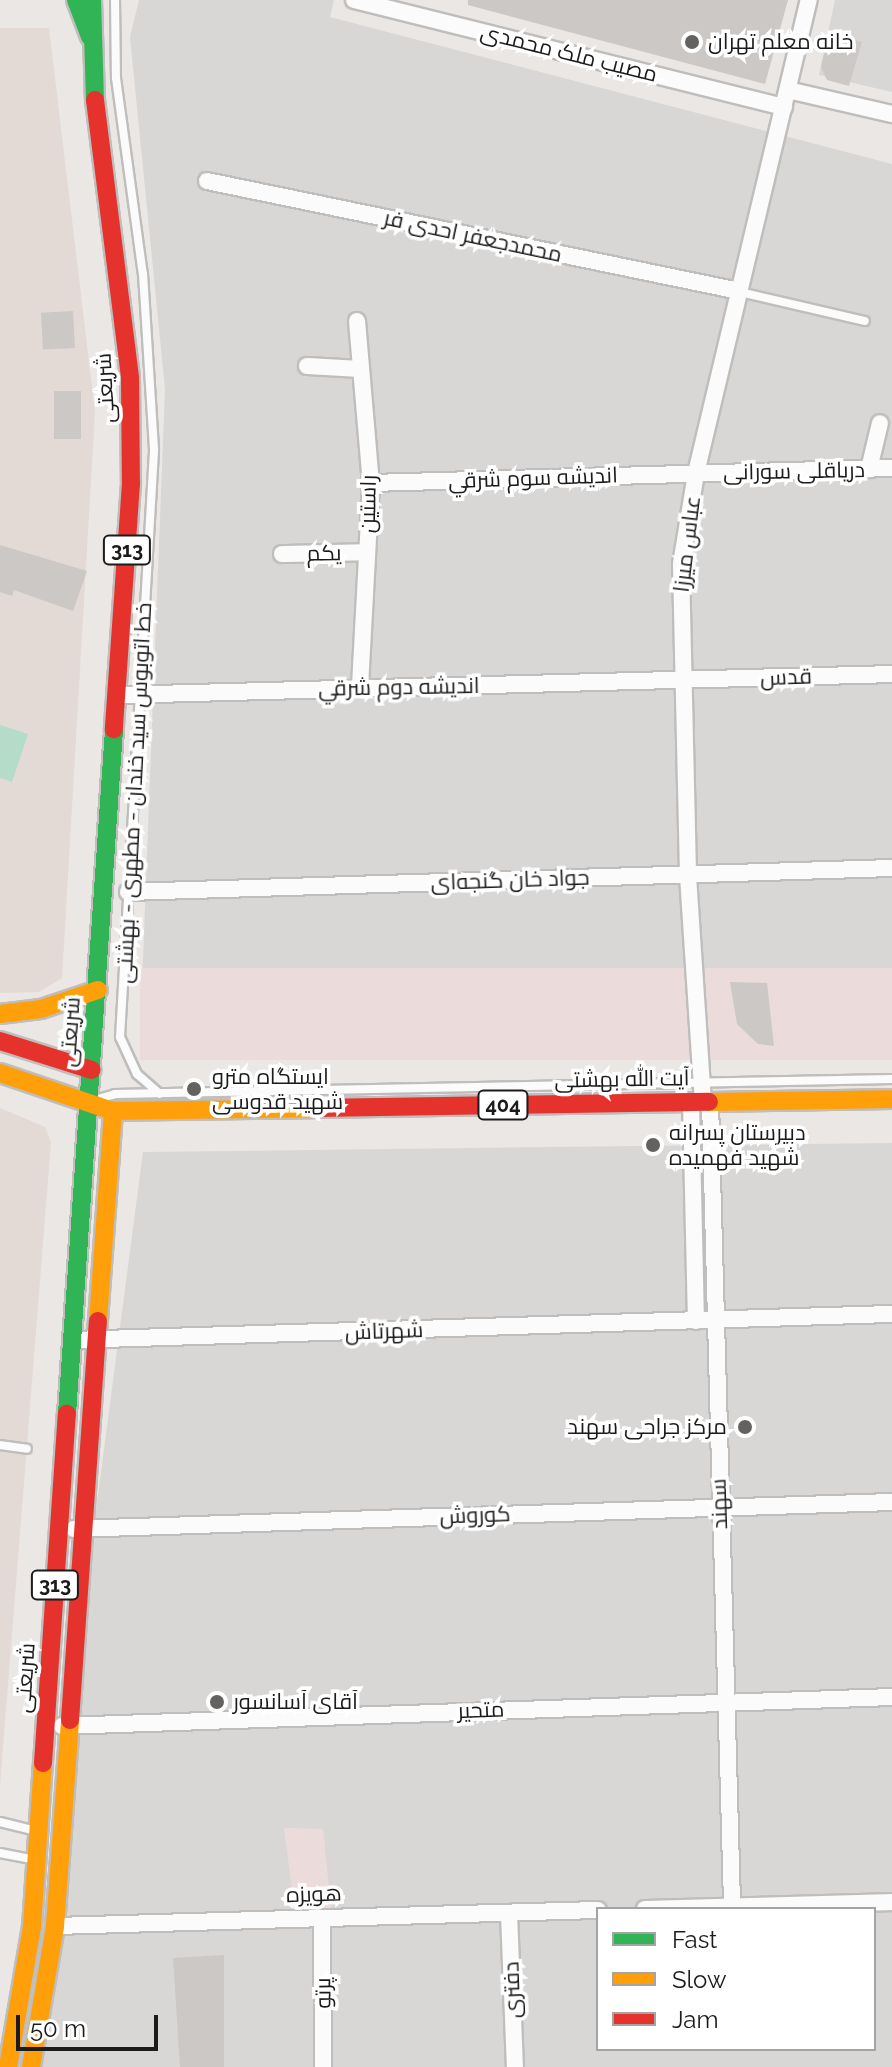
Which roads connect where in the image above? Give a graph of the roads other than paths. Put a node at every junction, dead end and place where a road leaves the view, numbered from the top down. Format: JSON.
{"nodes":[{"id":1,"x":76,"y":0,"type":"edge"},
{"id":2,"x":92,"y":0,"type":"edge"},
{"id":3,"x":115,"y":0,"type":"edge"},
{"id":4,"x":354,"y":0,"type":"edge"},
{"id":5,"x":809,"y":0,"type":"edge"},
{"id":6,"x":91,"y":37,"type":"junction"},
{"id":7,"x":786,"y":98,"type":"junction"},
{"id":8,"x":892,"y":114,"type":"edge"},
{"id":9,"x":207,"y":181,"type":"dead end"},
{"id":10,"x":739,"y":291,"type":"junction"},
{"id":11,"x":357,"y":321,"type":"dead end"},
{"id":12,"x":865,"y":321,"type":"dead end"},
{"id":13,"x":307,"y":366,"type":"dead end"},
{"id":14,"x":361,"y":369,"type":"junction"},
{"id":15,"x":880,"y":423,"type":"dead end"},
{"id":16,"x":892,"y":468,"type":"edge"},
{"id":17,"x":869,"y":469,"type":"junction"},
{"id":18,"x":696,"y":473,"type":"junction"},
{"id":19,"x":371,"y":483,"type":"junction"},
{"id":20,"x":367,"y":552,"type":"junction"},
{"id":21,"x":282,"y":554,"type":"dead end"},
{"id":22,"x":892,"y":674,"type":"edge"},
{"id":23,"x":680,"y":681,"type":"junction"},
{"id":24,"x":360,"y":688,"type":"junction"},
{"id":25,"x":140,"y":694,"type":"junction"},
{"id":26,"x":118,"y":695,"type":"junction"},
{"id":27,"x":892,"y":868,"type":"edge"},
{"id":28,"x":688,"y":874,"type":"junction"},
{"id":29,"x":104,"y":892,"type":"junction"},
{"id":30,"x":128,"y":892,"type":"junction"},
{"id":31,"x":98,"y":990,"type":"junction"},
{"id":32,"x":0,"y":1014,"type":"edge"},
{"id":33,"x":0,"y":1041,"type":"edge"},
{"id":34,"x":92,"y":1070,"type":"junction"},
{"id":35,"x":0,"y":1073,"type":"edge"},
{"id":36,"x":892,"y":1079,"type":"edge"},
{"id":37,"x":702,"y":1082,"type":"junction"},
{"id":38,"x":160,"y":1094,"type":"junction"},
{"id":39,"x":892,"y":1099,"type":"edge"},
{"id":40,"x":89,"y":1102,"type":"junction"},
{"id":41,"x":701,"y":1102,"type":"junction"},
{"id":42,"x":113,"y":1111,"type":"junction"},
{"id":43,"x":892,"y":1314,"type":"edge"},
{"id":44,"x":705,"y":1321,"type":"junction"},
{"id":45,"x":97,"y":1339,"type":"junction"},
{"id":46,"x":72,"y":1340,"type":"junction"},
{"id":47,"x":0,"y":1445,"type":"edge"},
{"id":48,"x":27,"y":1449,"type":"dead end"},
{"id":49,"x":892,"y":1502,"type":"edge"},
{"id":50,"x":719,"y":1506,"type":"junction"},
{"id":51,"x":83,"y":1529,"type":"junction"},
{"id":52,"x":59,"y":1530,"type":"junction"},
{"id":53,"x":892,"y":1697,"type":"edge"},
{"id":54,"x":726,"y":1701,"type":"junction"},
{"id":55,"x":69,"y":1725,"type":"junction"},
{"id":56,"x":45,"y":1726,"type":"junction"},
{"id":57,"x":0,"y":1822,"type":"edge"},
{"id":58,"x":38,"y":1831,"type":"junction"},
{"id":59,"x":0,"y":1853,"type":"edge"},
{"id":60,"x":36,"y":1860,"type":"junction"},
{"id":61,"x":892,"y":1902,"type":"edge"},
{"id":62,"x":732,"y":1906,"type":"junction"},
{"id":63,"x":703,"y":1907,"type":"edge"},
{"id":64,"x":596,"y":1910,"type":"edge"},
{"id":65,"x":509,"y":1913,"type":"junction"},
{"id":66,"x":322,"y":1918,"type":"junction"},
{"id":67,"x":55,"y":1926,"type":"junction"},
{"id":68,"x":32,"y":1927,"type":"junction"},
{"id":69,"x":8,"y":2067,"type":"edge"},
{"id":70,"x":31,"y":2067,"type":"edge"},
{"id":71,"x":323,"y":2067,"type":"edge"},
{"id":72,"x":515,"y":2067,"type":"edge"}],
"edges":[{"from":1,"to":6,"type":"main road"},
{"from":2,"to":6,"type":"main road","name":"شریعتی","number":"313"},
{"from":3,"to":25,"type":"lane","name":"خط اتوبوس سید خندان - مطهری - بهشتی"},
{"from":4,"to":7,"type":"street","name":"مصیب ملک محمدی"},
{"from":5,"to":7,"type":"street","name":"عباس میرزا"},
{"from":6,"to":26,"type":"main road","name":"شریعتی","number":"313"},
{"from":7,"to":8,"type":"street","name":"مصیب ملک محمدی"},
{"from":7,"to":10,"type":"street","name":"عباس میرزا"},
{"from":9,"to":10,"type":"street","name":"محمدجعفر احدی فر"},
{"from":10,"to":12,"type":"lane"},
{"from":10,"to":18,"type":"street","name":"عباس میرزا"},
{"from":11,"to":14,"type":"street","name":"راستین"},
{"from":13,"to":14,"type":"street"},
{"from":14,"to":19,"type":"street","name":"راستین"},
{"from":15,"to":17,"type":"street"},
{"from":16,"to":17,"type":"street","name":"دریاقلی سورانی"},
{"from":17,"to":18,"type":"street","name":"دریاقلی سورانی"},
{"from":18,"to":19,"type":"street","name":"اندیشه سوم شرقي"},
{"from":18,"to":23,"type":"street","name":"عباس میرزا"},
{"from":19,"to":20,"type":"street","name":"راستین"},
{"from":20,"to":21,"type":"street","name":"یکم"},
{"from":20,"to":24,"type":"street","name":"راستین"},
{"from":22,"to":23,"type":"street","name":"قدس"},
{"from":23,"to":24,"type":"street","name":"انديشه دوم شرقي"},
{"from":23,"to":28,"type":"street","name":"عباس میرزا"},
{"from":24,"to":25,"type":"street","name":"انديشه دوم شرقي"},
{"from":25,"to":26,"type":"street","name":"انديشه دوم شرقي"},
{"from":25,"to":30,"type":"lane","name":"خط اتوبوس سید خندان - مطهری - بهشتی"},
{"from":26,"to":29,"type":"main road","name":"شریعتی","number":"313"},
{"from":27,"to":28,"type":"street","name":"جواد خان گنجه‌ای"},
{"from":28,"to":30,"type":"street","name":"جواد خان گنجه‌ای"},
{"from":28,"to":37,"type":"street","name":"عباس میرزا"},
{"from":29,"to":30,"type":"main road"},
{"from":29,"to":31,"type":"main road","name":"شریعتی","number":"313"},
{"from":30,"to":38,"type":"lane","name":"خط اتوبوس سید خندان - مطهری - بهشتی"},
{"from":31,"to":32,"type":"main road"},
{"from":31,"to":34,"type":"main road","name":"شریعتی","number":"313"},
{"from":33,"to":34,"type":"main road"},
{"from":34,"to":40,"type":"main road","name":"شریعتی","number":"313"},
{"from":35,"to":40,"type":"main road"},
{"from":36,"to":37,"type":"lane"},
{"from":37,"to":38,"type":"lane"},
{"from":37,"to":41,"type":"street","name":"عباس میرزا"},
{"from":38,"to":40,"type":"lane"},
{"from":39,"to":41,"type":"main road","name":"آیت الله بهشتی","number":"404"},
{"from":40,"to":42,"type":"main road"},
{"from":40,"to":46,"type":"main road","name":"شریعتی","number":"313"},
{"from":41,"to":42,"type":"main road","name":"آیت الله بهشتی","number":"404"},
{"from":41,"to":44,"type":"street","name":"سهند"},
{"from":42,"to":45,"type":"main road","number":"313"},
{"from":43,"to":44,"type":"street","name":"شهرتاش"},
{"from":44,"to":45,"type":"street","name":"شهرتاش"},
{"from":44,"to":50,"type":"street","name":"سهند"},
{"from":45,"to":46,"type":"street","name":"شهرتاش"},
{"from":45,"to":51,"type":"main road","number":"313"},
{"from":46,"to":52,"type":"main road","name":"شریعتی","number":"313"},
{"from":47,"to":48,"type":"lane"},
{"from":49,"to":50,"type":"street","name":"کوروش"},
{"from":50,"to":51,"type":"street","name":"کوروش"},
{"from":50,"to":54,"type":"street","name":"سهند"},
{"from":51,"to":52,"type":"street","name":"کوروش"},
{"from":51,"to":55,"type":"main road","number":"313"},
{"from":52,"to":56,"type":"main road","name":"شریعتی","number":"313"},
{"from":53,"to":54,"type":"street","name":"متحیر"},
{"from":54,"to":55,"type":"street","name":"متحیر"},
{"from":54,"to":62,"type":"street","name":"سهند"},
{"from":55,"to":56,"type":"street","name":"متحیر"},
{"from":55,"to":67,"type":"main road","number":"313"},
{"from":56,"to":58,"type":"main road","name":"شریعتی","number":"313"},
{"from":57,"to":58,"type":"lane"},
{"from":58,"to":60,"type":"main road","name":"شریعتی","number":"313"},
{"from":59,"to":60,"type":"lane"},
{"from":60,"to":68,"type":"main road","name":"شریعتی","number":"313"},
{"from":61,"to":62,"type":"street"},
{"from":62,"to":63,"type":"street"},
{"from":64,"to":65,"type":"street","name":"هویزه"},
{"from":65,"to":66,"type":"street","name":"هویزه"},
{"from":65,"to":72,"type":"street","name":"دفتری"},
{"from":66,"to":67,"type":"street","name":"هویزه"},
{"from":66,"to":71,"type":"street","name":"پرتو"},
{"from":67,"to":68,"type":"main road","name":"هویزه"},
{"from":67,"to":70,"type":"main road","number":"313"},
{"from":68,"to":69,"type":"main road","name":"شریعتی","number":"313"}]}
